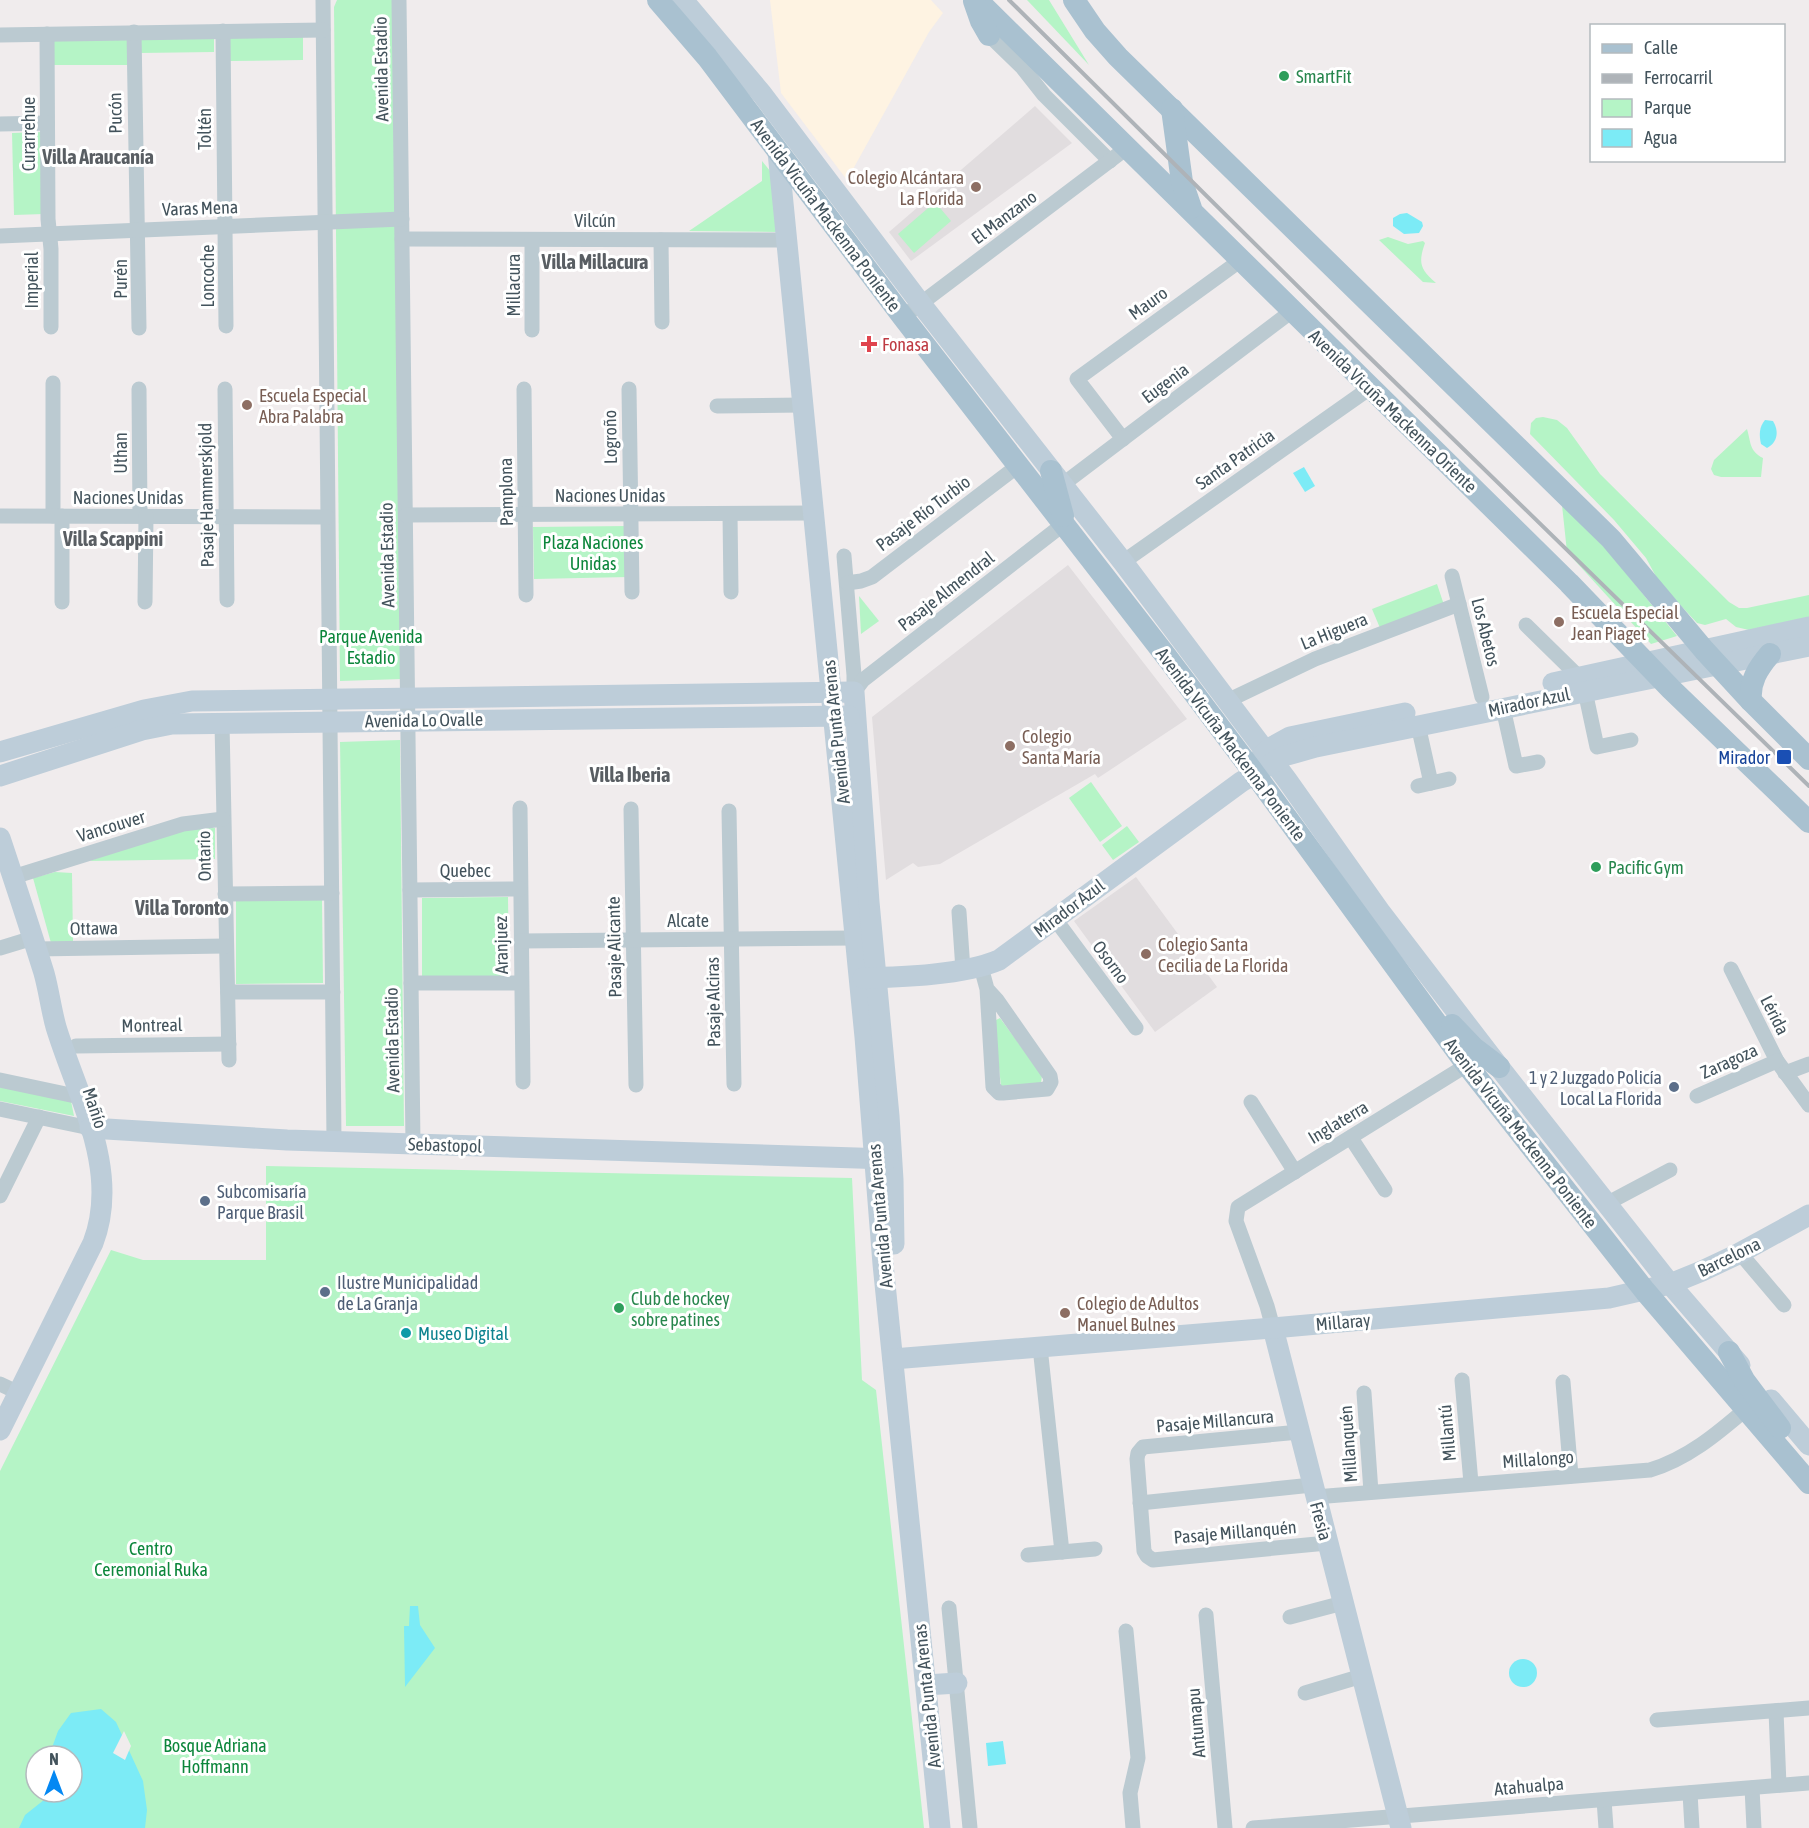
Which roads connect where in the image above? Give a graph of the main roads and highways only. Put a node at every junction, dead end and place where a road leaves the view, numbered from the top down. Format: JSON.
{"nodes":[{"id":1,"x":658,"y":0,"type":"edge"},
{"id":2,"x":683,"y":0,"type":"edge"},
{"id":3,"x":976,"y":0,"type":"edge"},
{"id":4,"x":1074,"y":0,"type":"edge"},
{"id":5,"x":990,"y":35,"type":"road end"},
{"id":6,"x":1172,"y":109,"type":"junction"},
{"id":7,"x":778,"y":153,"type":"junction"},
{"id":8,"x":1193,"y":212,"type":"junction"},
{"id":9,"x":1057,"y":478,"type":"junction"},
{"id":10,"x":1065,"y":523,"type":"junction"},
{"id":11,"x":1809,"y":627,"type":"edge"},
{"id":12,"x":1809,"y":646,"type":"edge"},
{"id":13,"x":1770,"y":654,"type":"junction"},
{"id":14,"x":1711,"y":657,"type":"junction"},
{"id":15,"x":1653,"y":669,"type":"junction"},
{"id":16,"x":1582,"y":684,"type":"junction"},
{"id":17,"x":832,"y":692,"type":"junction"},
{"id":18,"x":854,"y":692,"type":"joint"},
{"id":19,"x":1751,"y":701,"type":"junction"},
{"id":20,"x":856,"y":715,"type":"junction"},
{"id":21,"x":835,"y":716,"type":"junction"},
{"id":22,"x":0,"y":752,"type":"edge"},
{"id":23,"x":1809,"y":759,"type":"edge"},
{"id":24,"x":1264,"y":762,"type":"junction"},
{"id":25,"x":0,"y":776,"type":"edge"},
{"id":26,"x":1809,"y":822,"type":"edge"},
{"id":27,"x":0,"y":838,"type":"edge"},
{"id":28,"x":7,"y":869,"type":"edge"},
{"id":29,"x":45,"y":975,"type":"junction"},
{"id":30,"x":868,"y":978,"type":"junction"},
{"id":31,"x":1405,"y":981,"type":"junction"},
{"id":32,"x":1499,"y":1067,"type":"junction"},
{"id":33,"x":96,"y":1128,"type":"junction"},
{"id":34,"x":883,"y":1159,"type":"junction"},
{"id":35,"x":1809,"y":1215,"type":"edge"},
{"id":36,"x":1670,"y":1284,"type":"junction"},
{"id":37,"x":1645,"y":1291,"type":"junction"},
{"id":38,"x":1273,"y":1328,"type":"junction"},
{"id":39,"x":1729,"y":1352,"type":"junction"},
{"id":40,"x":893,"y":1359,"type":"junction"},
{"id":41,"x":9,"y":1388,"type":"edge"},
{"id":42,"x":0,"y":1430,"type":"edge"},
{"id":43,"x":1809,"y":1445,"type":"edge"},
{"id":44,"x":1804,"y":1478,"type":"edge"},
{"id":45,"x":957,"y":1683,"type":"road end"},
{"id":46,"x":926,"y":1685,"type":"junction"},
{"id":47,"x":1400,"y":1822,"type":"edge"},
{"id":48,"x":940,"y":1828,"type":"edge"}],
"edges":[{"from":1,"to":7,"type":"main road","name":"Avenida Vicuña Mackenna Poniente"},
{"from":2,"to":9,"type":"main road","name":"Avenida Vicuña Mackenna Poniente"},
{"from":3,"to":5,"type":"main road"},
{"from":3,"to":8,"type":"main road","name":"Avenida Vicuña Mackenna Oriente"},
{"from":4,"to":6,"type":"main road"},
{"from":6,"to":8,"type":"main road"},
{"from":6,"to":14,"type":"main road"},
{"from":7,"to":10,"type":"main road","name":"Avenida Vicuña Mackenna Poniente"},
{"from":7,"to":17,"type":"main road","name":"Avenida Punta Arenas"},
{"from":8,"to":15,"type":"main road","name":"Avenida Vicuña Mackenna Oriente"},
{"from":9,"to":10,"type":"main road"},
{"from":9,"to":24,"type":"main road","name":"Avenida Vicuña Mackenna Poniente"},
{"from":10,"to":24,"type":"main road","name":"Avenida Vicuña Mackenna Poniente"},
{"from":11,"to":14,"type":"main road","name":"Mirador Azul"},
{"from":12,"to":13,"type":"main road","name":"Mirador Azul"},
{"from":13,"to":14,"type":"main road","name":"Mirador Azul"},
{"from":13,"to":19,"type":"main road"},
{"from":14,"to":15,"type":"main road","name":"Mirador Azul"},
{"from":14,"to":19,"type":"main road"},
{"from":15,"to":16,"type":"main road","name":"Mirador Azul"},
{"from":15,"to":26,"type":"main road","name":"Avenida Vicuña Mackenna Oriente"},
{"from":16,"to":24,"type":"main road","name":"Mirador Azul"},
{"from":16,"to":24,"type":"main road","name":"Mirador Azul"},
{"from":17,"to":18,"type":"main road","name":"Avenida Lo Ovalle"},
{"from":17,"to":21,"type":"main road","name":"Avenida Punta Arenas"},
{"from":17,"to":22,"type":"main road","name":"Avenida Lo Ovalle"},
{"from":18,"to":20,"type":"main road","name":"Avenida Punta Arenas"},
{"from":19,"to":23,"type":"main road"},
{"from":20,"to":21,"type":"main road","name":"Avenida Lo Ovalle"},
{"from":20,"to":30,"type":"main road","name":"Avenida Punta Arenas"},
{"from":21,"to":25,"type":"main road","name":"Avenida Lo Ovalle"},
{"from":21,"to":30,"type":"main road","name":"Avenida Punta Arenas"},
{"from":24,"to":30,"type":"main road","name":"Mirador Azul"},
{"from":24,"to":31,"type":"main road","name":"Avenida Vicuña Mackenna Poniente"},
{"from":24,"to":32,"type":"main road","name":"Avenida Vicuña Mackenna Poniente"},
{"from":27,"to":28,"type":"main road","name":"Mañío"},
{"from":28,"to":29,"type":"main road","name":"Mañío"},
{"from":29,"to":33,"type":"main road","name":"Mañío"},
{"from":29,"to":33,"type":"main road","name":"Mañío"},
{"from":30,"to":34,"type":"main road","name":"Avenida Punta Arenas"},
{"from":31,"to":32,"type":"main road"},
{"from":31,"to":37,"type":"main road","name":"Avenida Vicuña Mackenna Poniente"},
{"from":32,"to":36,"type":"main road","name":"Avenida Vicuña Mackenna Poniente"},
{"from":33,"to":34,"type":"main road","name":"Sebastopol"},
{"from":33,"to":41,"type":"main road","name":"Mañío"},
{"from":34,"to":40,"type":"main road","name":"Avenida Punta Arenas"},
{"from":35,"to":36,"type":"main road","name":"Barcelona"},
{"from":36,"to":37,"type":"main road","name":"Barcelona"},
{"from":36,"to":39,"type":"main road","name":"Avenida Vicuña Mackenna Poniente"},
{"from":37,"to":38,"type":"main road","name":"Millaray"},
{"from":37,"to":44,"type":"main road","name":"Avenida Vicuña Mackenna Poniente"},
{"from":38,"to":40,"type":"main road","name":"Millaray"},
{"from":38,"to":47,"type":"main road","name":"Fresia"},
{"from":39,"to":43,"type":"main road","name":"Avenida Vicuña Mackenna Poniente"},
{"from":39,"to":44,"type":"main road"},
{"from":40,"to":46,"type":"main road","name":"Avenida Punta Arenas"},
{"from":41,"to":42,"type":"main road","name":"Mañío"},
{"from":45,"to":46,"type":"main road"},
{"from":46,"to":48,"type":"main road","name":"Avenida Punta Arenas"}]}
